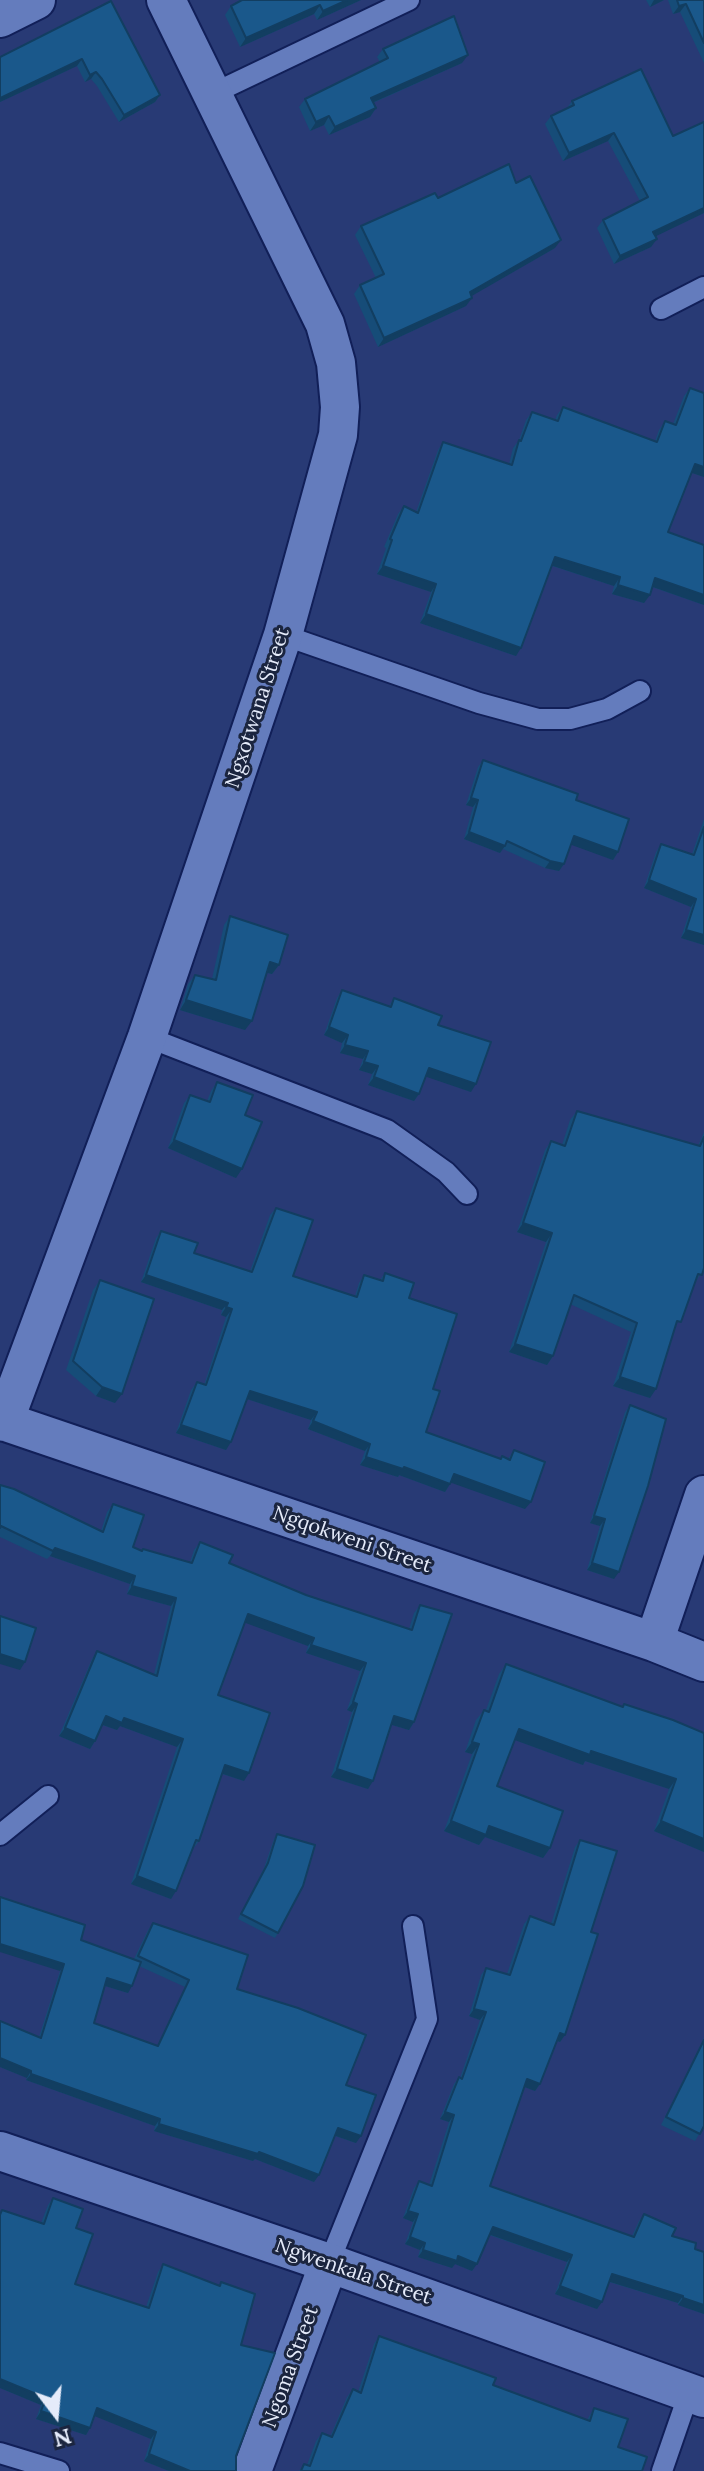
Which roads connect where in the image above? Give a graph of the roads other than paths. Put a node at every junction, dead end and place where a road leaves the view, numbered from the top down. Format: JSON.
{"nodes":[{"id":1,"x":36,"y":0,"type":"edge"},
{"id":2,"x":166,"y":0,"type":"edge"},
{"id":3,"x":409,"y":0,"type":"edge"},
{"id":4,"x":0,"y":18,"type":"edge"},
{"id":5,"x":212,"y":94,"type":"junction"},
{"id":6,"x":704,"y":287,"type":"edge"},
{"id":7,"x":661,"y":309,"type":"dead end"},
{"id":8,"x":283,"y":635,"type":"junction"},
{"id":9,"x":640,"y":691,"type":"dead end"},
{"id":10,"x":147,"y":1037,"type":"junction"},
{"id":11,"x":467,"y":1194,"type":"dead end"},
{"id":12,"x":2,"y":1421,"type":"edge"},
{"id":13,"x":704,"y":1495,"type":"edge"},
{"id":14,"x":654,"y":1642,"type":"junction"},
{"id":15,"x":704,"y":1662,"type":"edge"},
{"id":16,"x":48,"y":1796,"type":"dead end"},
{"id":17,"x":0,"y":1835,"type":"edge"},
{"id":18,"x":413,"y":1926,"type":"dead end"},
{"id":19,"x":0,"y":2151,"type":"edge"},
{"id":20,"x":329,"y":2263,"type":"junction"},
{"id":21,"x":697,"y":2395,"type":"edge"},
{"id":22,"x":0,"y":2453,"type":"edge"},
{"id":23,"x":59,"y":2471,"type":"edge"},
{"id":24,"x":252,"y":2471,"type":"edge"},
{"id":25,"x":662,"y":2471,"type":"edge"}],
"edges":[{"from":1,"to":4,"type":"street"},
{"from":2,"to":5,"type":"street","name":"Ngxotwana Street"},
{"from":3,"to":5,"type":"lane"},
{"from":5,"to":8,"type":"street","name":"Ngxotwana Street"},
{"from":6,"to":7,"type":"lane"},
{"from":8,"to":9,"type":"lane"},
{"from":8,"to":10,"type":"street","name":"Ngxotwana Street"},
{"from":10,"to":11,"type":"lane"},
{"from":10,"to":12,"type":"street","name":"Ngxotwana Street"},
{"from":12,"to":14,"type":"street","name":"Ngqokweni Street"},
{"from":13,"to":14,"type":"street"},
{"from":14,"to":15,"type":"street","name":"Ngqokweni Street"},
{"from":16,"to":17,"type":"lane"},
{"from":18,"to":20,"type":"lane"},
{"from":19,"to":20,"type":"street","name":"Ngwenkala Street"},
{"from":20,"to":21,"type":"street","name":"Ngwenkala Street"},
{"from":20,"to":24,"type":"street","name":"Ngoma Street"},
{"from":21,"to":25,"type":"lane"},
{"from":22,"to":23,"type":"lane"}]}
